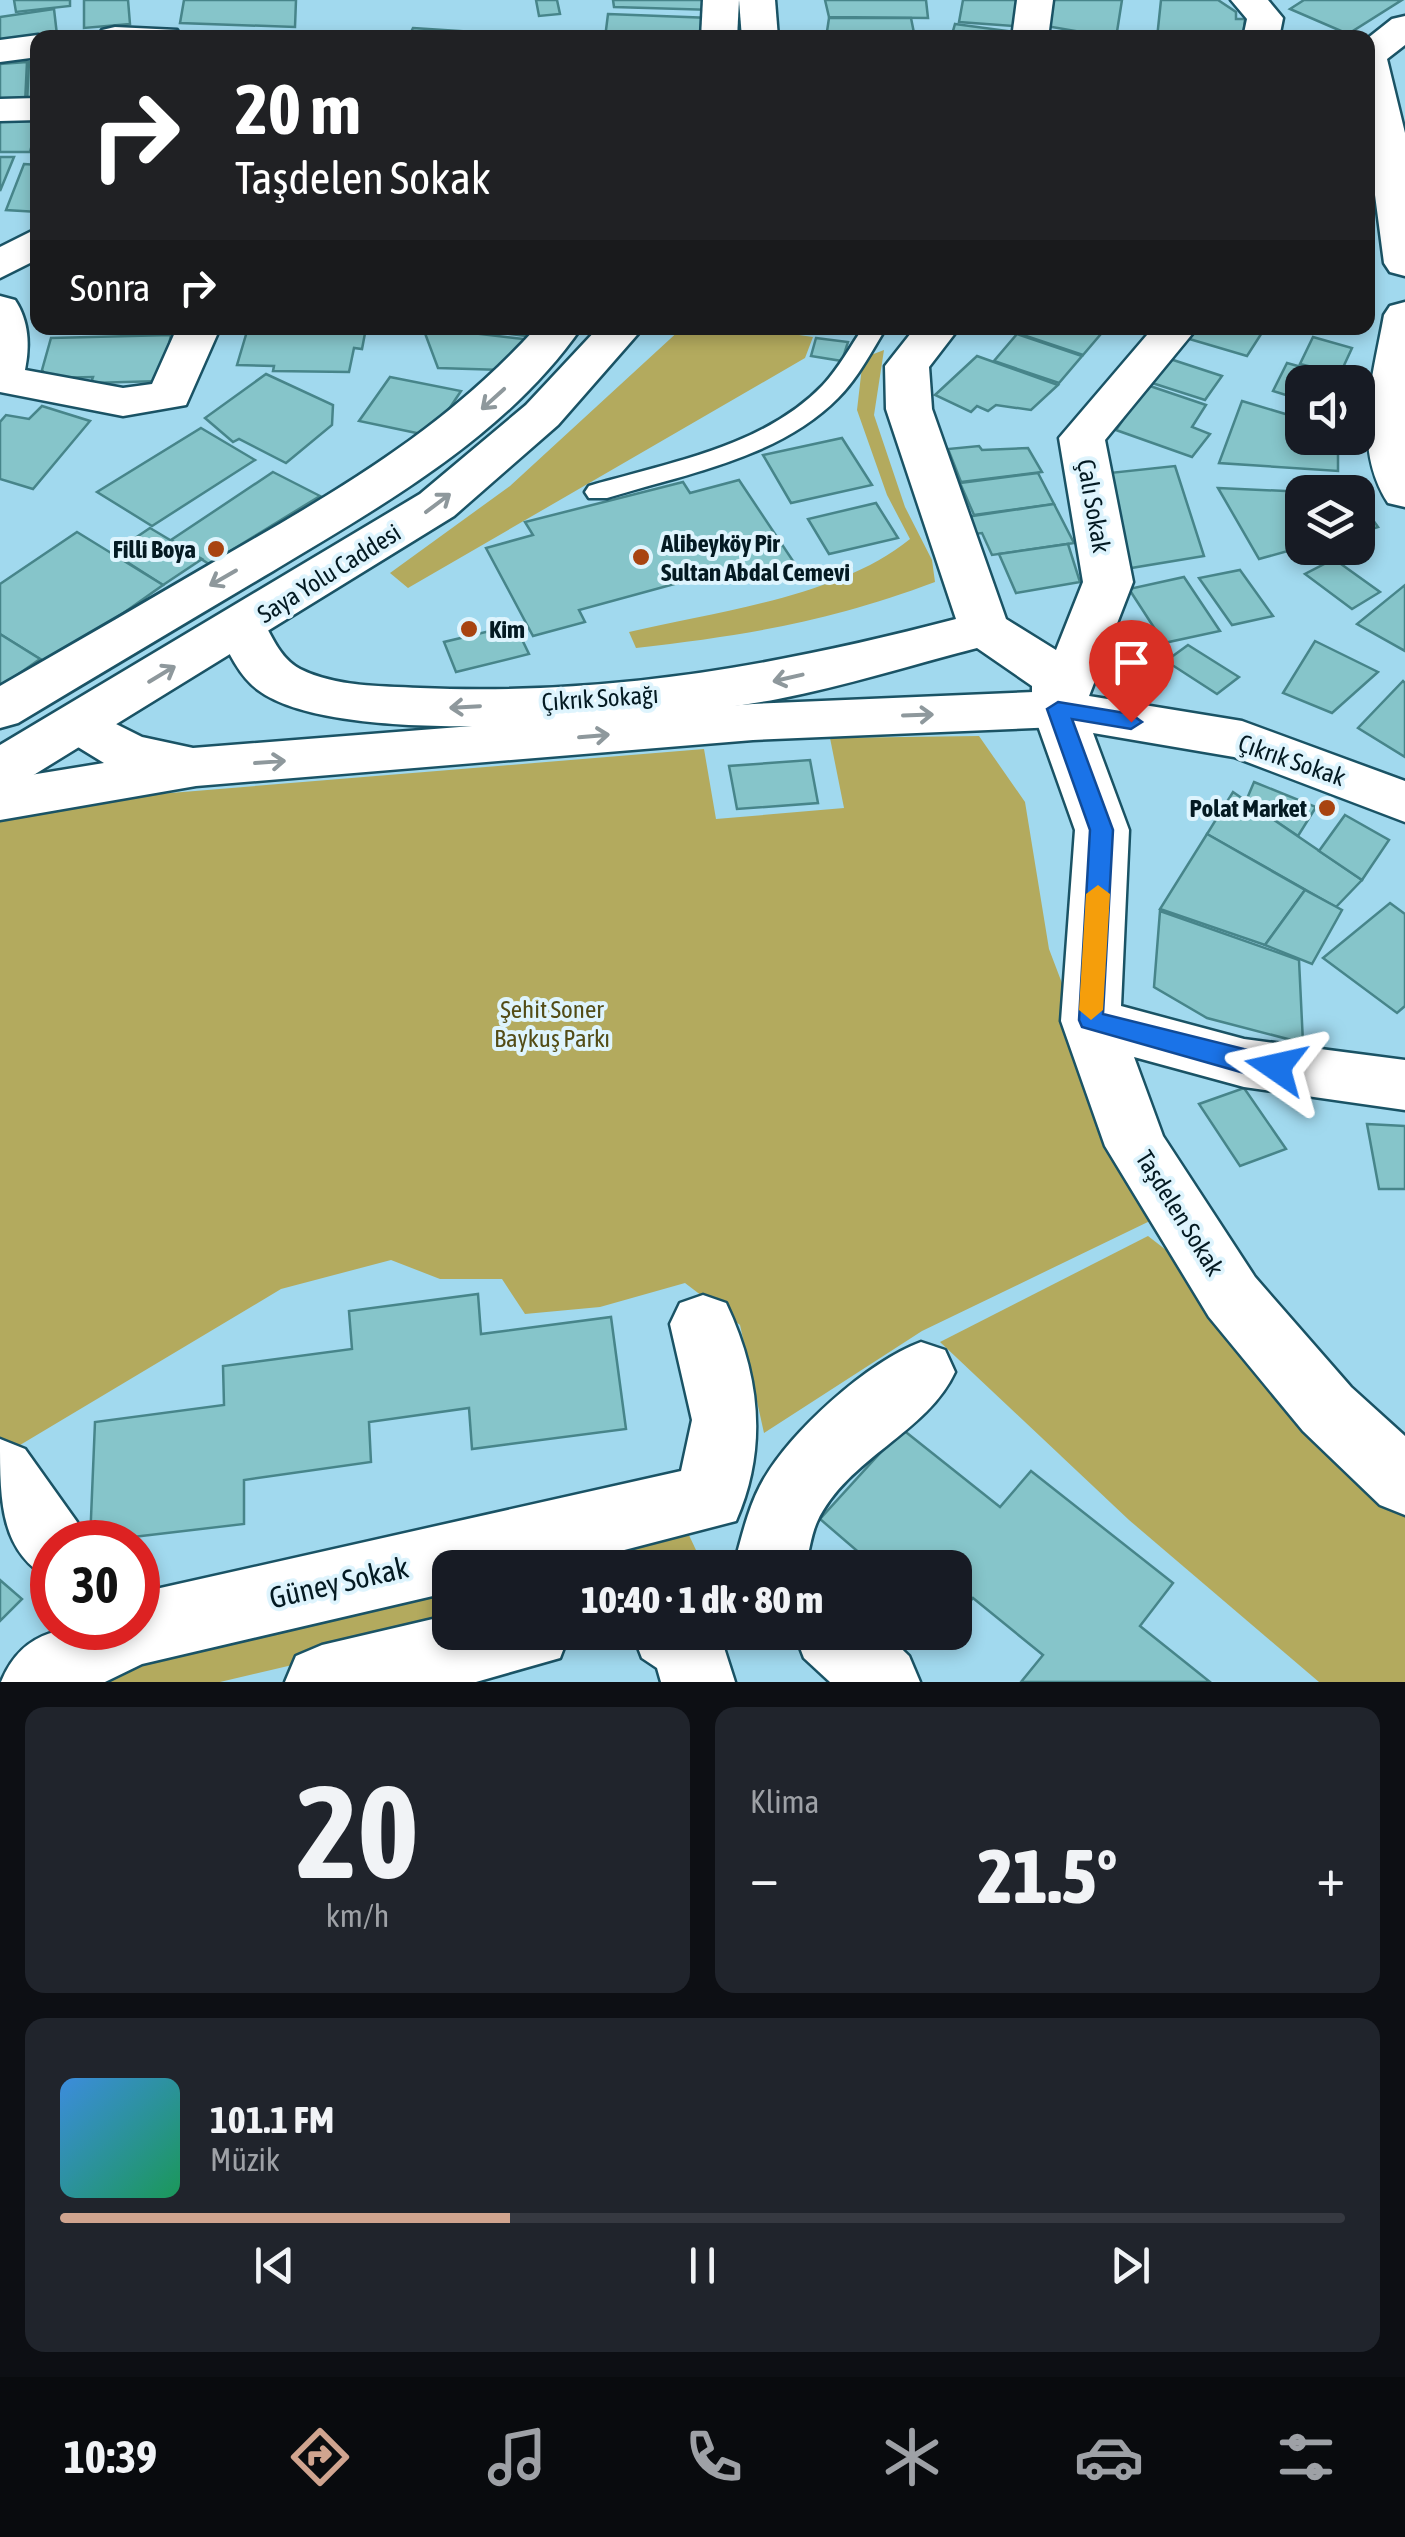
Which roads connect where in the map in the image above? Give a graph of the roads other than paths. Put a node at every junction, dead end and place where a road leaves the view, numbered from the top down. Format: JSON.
{"nodes":[{"id":1,"x":721,"y":0,"type":"edge"},
{"id":2,"x":758,"y":0,"type":"edge"},
{"id":3,"x":1035,"y":0,"type":"edge"},
{"id":4,"x":1249,"y":0,"type":"edge"},
{"id":5,"x":1405,"y":26,"type":"edge"},
{"id":6,"x":719,"y":30,"type":"edge"},
{"id":7,"x":760,"y":30,"type":"edge"},
{"id":8,"x":1031,"y":30,"type":"edge"},
{"id":9,"x":1262,"y":30,"type":"edge"},
{"id":10,"x":30,"y":47,"type":"edge"},
{"id":11,"x":1375,"y":50,"type":"edge"},
{"id":12,"x":0,"y":51,"type":"edge"},
{"id":13,"x":1375,"y":73,"type":"edge"},
{"id":14,"x":30,"y":109,"type":"edge"},
{"id":15,"x":0,"y":110,"type":"edge"},
{"id":16,"x":1395,"y":120,"type":"edge"},
{"id":17,"x":0,"y":231,"type":"edge"},
{"id":18,"x":30,"y":231,"type":"edge"},
{"id":19,"x":30,"y":245,"type":"edge"},
{"id":20,"x":1405,"y":263,"type":"edge"},
{"id":21,"x":0,"y":265,"type":"edge"},
{"id":22,"x":0,"y":309,"type":"edge"},
{"id":23,"x":1405,"y":315,"type":"edge"},
{"id":24,"x":195,"y":335,"type":"edge"},
{"id":25,"x":553,"y":335,"type":"edge"},
{"id":26,"x":616,"y":335,"type":"edge"},
{"id":27,"x":869,"y":335,"type":"edge"},
{"id":28,"x":932,"y":335,"type":"edge"},
{"id":29,"x":1170,"y":335,"type":"edge"},
{"id":30,"x":0,"y":379,"type":"edge"},
{"id":31,"x":1404,"y":487,"type":"edge"},
{"id":32,"x":598,"y":492,"type":"dead end"},
{"id":33,"x":242,"y":627,"type":"junction"},
{"id":34,"x":984,"y":628,"type":"junction"},
{"id":35,"x":116,"y":640,"type":"junction"},
{"id":36,"x":1058,"y":709,"type":"junction"},
{"id":37,"x":0,"y":710,"type":"edge"},
{"id":38,"x":78,"y":723,"type":"junction"},
{"id":39,"x":196,"y":767,"type":"junction"},
{"id":40,"x":0,"y":770,"type":"edge"},
{"id":41,"x":0,"y":800,"type":"edge"},
{"id":42,"x":1405,"y":802,"type":"edge"},
{"id":43,"x":1091,"y":1020,"type":"junction"},
{"id":44,"x":1405,"y":1085,"type":"edge"},
{"id":45,"x":703,"y":1324,"type":"dead end"},
{"id":46,"x":921,"y":1372,"type":"dead end"},
{"id":47,"x":0,"y":1472,"type":"edge"},
{"id":48,"x":1405,"y":1482,"type":"edge"},
{"id":49,"x":30,"y":1521,"type":"edge"},
{"id":50,"x":774,"y":1550,"type":"edge"},
{"id":51,"x":458,"y":1650,"type":"edge"},
{"id":52,"x":689,"y":1650,"type":"edge"},
{"id":53,"x":849,"y":1650,"type":"edge"},
{"id":54,"x":68,"y":1654,"type":"edge"},
{"id":55,"x":322,"y":1682,"type":"edge"},
{"id":56,"x":698,"y":1682,"type":"edge"},
{"id":57,"x":883,"y":1682,"type":"edge"}],
"edges":[{"from":1,"to":6,"type":"street"},
{"from":2,"to":7,"type":"street"},
{"from":3,"to":8,"type":"street"},
{"from":4,"to":9,"type":"street"},
{"from":5,"to":11,"type":"street"},
{"from":10,"to":12,"type":"street"},
{"from":13,"to":16,"type":"street"},
{"from":14,"to":15,"type":"street"},
{"from":16,"to":20,"type":"street"},
{"from":17,"to":18,"type":"street"},
{"from":19,"to":21,"type":"street"},
{"from":22,"to":30,"type":"street"},
{"from":23,"to":31,"type":"street"},
{"from":24,"to":30,"type":"street"},
{"from":25,"to":35,"type":"street","name":"Saya Yolu Caddesi","one_way":true},
{"from":33,"to":26,"type":"street","name":"Saya Yolu Caddesi","one_way":true},
{"from":27,"to":32,"type":"lane"},
{"from":28,"to":34,"type":"street"},
{"from":29,"to":36,"type":"street","name":"Çalı Sokak"},
{"from":34,"to":33,"type":"street","name":"Çıkrık Sokağı","one_way":true},
{"from":38,"to":33,"type":"street","name":"Saya Yolu Caddesi","one_way":true},
{"from":34,"to":36,"type":"street","name":"Taşdelen Sokak"},
{"from":35,"to":37,"type":"street","name":"Saya Yolu Caddesi"},
{"from":35,"to":38,"type":"street"},
{"from":39,"to":36,"type":"street","name":"Çıkrık Sokak","one_way":true},
{"from":36,"to":42,"type":"street","name":"Çıkrık Sokak"},
{"from":36,"to":43,"type":"street","name":"Taşdelen Sokak"},
{"from":38,"to":39,"type":"street"},
{"from":38,"to":40,"type":"street","name":"Saya Yolu Caddesi"},
{"from":39,"to":41,"type":"street"},
{"from":43,"to":44,"type":"street"},
{"from":43,"to":48,"type":"street","name":"Taşdelen Sokak"},
{"from":45,"to":54,"type":"street","name":"Güney Sokak"},
{"from":46,"to":50,"type":"street"},
{"from":47,"to":49,"type":"street"},
{"from":51,"to":55,"type":"street"},
{"from":52,"to":56,"type":"street"},
{"from":53,"to":57,"type":"street"}]}
